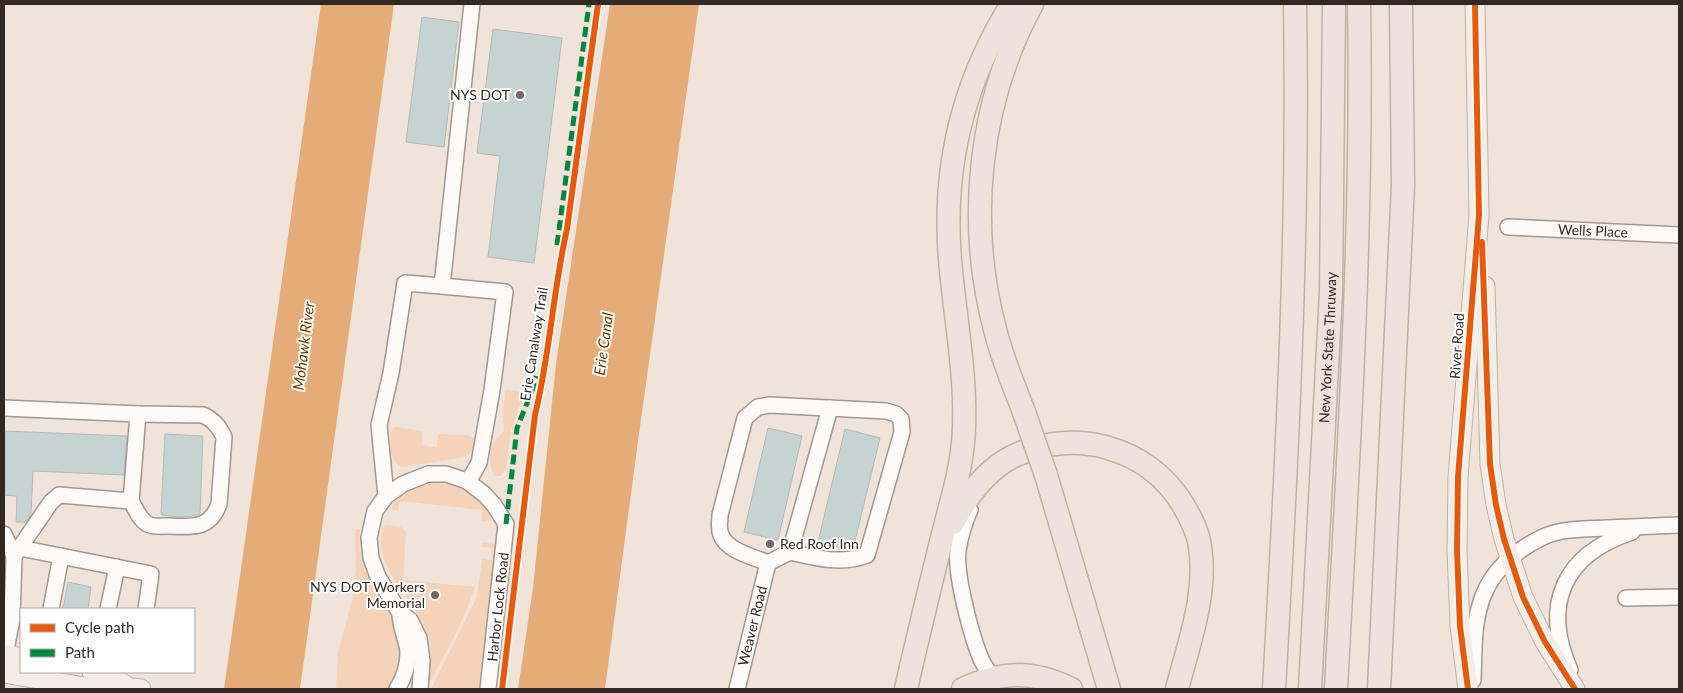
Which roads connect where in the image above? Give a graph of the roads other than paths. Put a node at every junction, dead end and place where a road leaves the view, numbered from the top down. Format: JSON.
{"nodes":[{"id":1,"x":472,"y":4,"type":"edge"},
{"id":2,"x":1012,"y":4,"type":"edge"},
{"id":3,"x":1032,"y":4,"type":"edge"},
{"id":4,"x":1295,"y":4,"type":"edge"},
{"id":5,"x":1334,"y":4,"type":"edge"},
{"id":6,"x":1359,"y":4,"type":"edge"},
{"id":7,"x":1402,"y":4,"type":"edge"},
{"id":8,"x":1475,"y":4,"type":"edge"},
{"id":9,"x":1479,"y":215,"type":"junction"},
{"id":10,"x":1508,"y":227,"type":"dead end"},
{"id":11,"x":1679,"y":235,"type":"edge"},
{"id":12,"x":442,"y":286,"type":"junction"},
{"id":13,"x":4,"y":408,"type":"edge"},
{"id":14,"x":830,"y":408,"type":"junction"},
{"id":15,"x":138,"y":414,"type":"junction"},
{"id":16,"x":997,"y":466,"type":"junction"},
{"id":17,"x":468,"y":482,"type":"junction"},
{"id":18,"x":386,"y":496,"type":"junction"},
{"id":19,"x":131,"y":501,"type":"junction"},
{"id":20,"x":1679,"y":525,"type":"edge"},
{"id":21,"x":1647,"y":526,"type":"junction"},
{"id":22,"x":4,"y":534,"type":"edge"},
{"id":23,"x":939,"y":551,"type":"junction"},
{"id":24,"x":17,"y":552,"type":"junction"},
{"id":25,"x":790,"y":552,"type":"junction"},
{"id":26,"x":61,"y":556,"type":"junction"},
{"id":27,"x":1510,"y":558,"type":"junction"},
{"id":28,"x":768,"y":564,"type":"junction"},
{"id":29,"x":117,"y":567,"type":"junction"},
{"id":30,"x":1679,"y":597,"type":"edge"},
{"id":31,"x":1626,"y":598,"type":"dead end"},
{"id":32,"x":51,"y":608,"type":"edge"},
{"id":33,"x":108,"y":608,"type":"edge"},
{"id":34,"x":146,"y":608,"type":"edge"},
{"id":35,"x":400,"y":613,"type":"junction"},
{"id":36,"x":16,"y":627,"type":"edge"},
{"id":37,"x":12,"y":667,"type":"edge"},
{"id":38,"x":24,"y":673,"type":"edge"},
{"id":39,"x":100,"y":673,"type":"edge"},
{"id":40,"x":992,"y":677,"type":"junction"},
{"id":41,"x":49,"y":685,"type":"edge"},
{"id":42,"x":71,"y":687,"type":"edge"},
{"id":43,"x":137,"y":688,"type":"edge"},
{"id":44,"x":397,"y":689,"type":"edge"},
{"id":45,"x":420,"y":689,"type":"edge"},
{"id":46,"x":488,"y":689,"type":"edge"},
{"id":47,"x":737,"y":689,"type":"edge"},
{"id":48,"x":906,"y":689,"type":"edge"},
{"id":49,"x":963,"y":689,"type":"edge"},
{"id":50,"x":1071,"y":689,"type":"edge"},
{"id":51,"x":1108,"y":689,"type":"edge"},
{"id":52,"x":1177,"y":689,"type":"edge"},
{"id":53,"x":1274,"y":689,"type":"edge"},
{"id":54,"x":1310,"y":689,"type":"edge"},
{"id":55,"x":1336,"y":689,"type":"edge"},
{"id":56,"x":1379,"y":689,"type":"edge"},
{"id":57,"x":1468,"y":689,"type":"edge"},
{"id":58,"x":1472,"y":689,"type":"edge"},
{"id":59,"x":1575,"y":689,"type":"edge"},
{"id":60,"x":1579,"y":689,"type":"edge"}],
"edges":[{"from":1,"to":12,"type":"street"},
{"from":2,"to":23,"type":"highway"},
{"from":3,"to":51,"type":"highway","bridge":true},
{"from":4,"to":53,"type":"highway"},
{"from":5,"to":54,"type":"highway","name":"New York State Thruway"},
{"from":6,"to":55,"type":"highway","name":"New York State Thruway"},
{"from":7,"to":56,"type":"highway"},
{"from":8,"to":9,"type":"main road","name":"River Road"},
{"from":9,"to":27,"type":"main road"},
{"from":9,"to":57,"type":"main road","name":"River Road"},
{"from":10,"to":11,"type":"street","name":"Wells Place"},
{"from":12,"to":17,"type":"street"},
{"from":12,"to":18,"type":"street"},
{"from":13,"to":15,"type":"street"},
{"from":14,"to":25,"type":"street"},
{"from":14,"to":25,"type":"street"},
{"from":14,"to":28,"type":"street"},
{"from":15,"to":19,"type":"street"},
{"from":15,"to":19,"type":"street"},
{"from":16,"to":23,"type":"highway"},
{"from":16,"to":40,"type":"street"},
{"from":16,"to":52,"type":"highway"},
{"from":17,"to":18,"type":"street"},
{"from":17,"to":46,"type":"street","name":"Harbor Lock Road"},
{"from":18,"to":35,"type":"street"},
{"from":19,"to":24,"type":"street"},
{"from":20,"to":21,"type":"street"},
{"from":21,"to":27,"type":"street"},
{"from":21,"to":60,"type":"street"},
{"from":22,"to":24,"type":"street"},
{"from":23,"to":48,"type":"highway"},
{"from":24,"to":26,"type":"street"},
{"from":24,"to":36,"type":"street"},
{"from":25,"to":28,"type":"street"},
{"from":26,"to":29,"type":"street"},
{"from":26,"to":32,"type":"street"},
{"from":27,"to":58,"type":"street"},
{"from":27,"to":59,"type":"main road"},
{"from":28,"to":47,"type":"street","name":"Weaver Road"},
{"from":29,"to":33,"type":"street"},
{"from":29,"to":34,"type":"street"},
{"from":30,"to":31,"type":"street"},
{"from":35,"to":44,"type":"street"},
{"from":35,"to":45,"type":"street"},
{"from":36,"to":37,"type":"street"},
{"from":38,"to":41,"type":"main road"},
{"from":39,"to":43,"type":"main road"},
{"from":40,"to":49,"type":"highway"},
{"from":40,"to":50,"type":"highway"},
{"from":41,"to":42,"type":"main road"},
{"from":42,"to":43,"type":"main road"}]}
